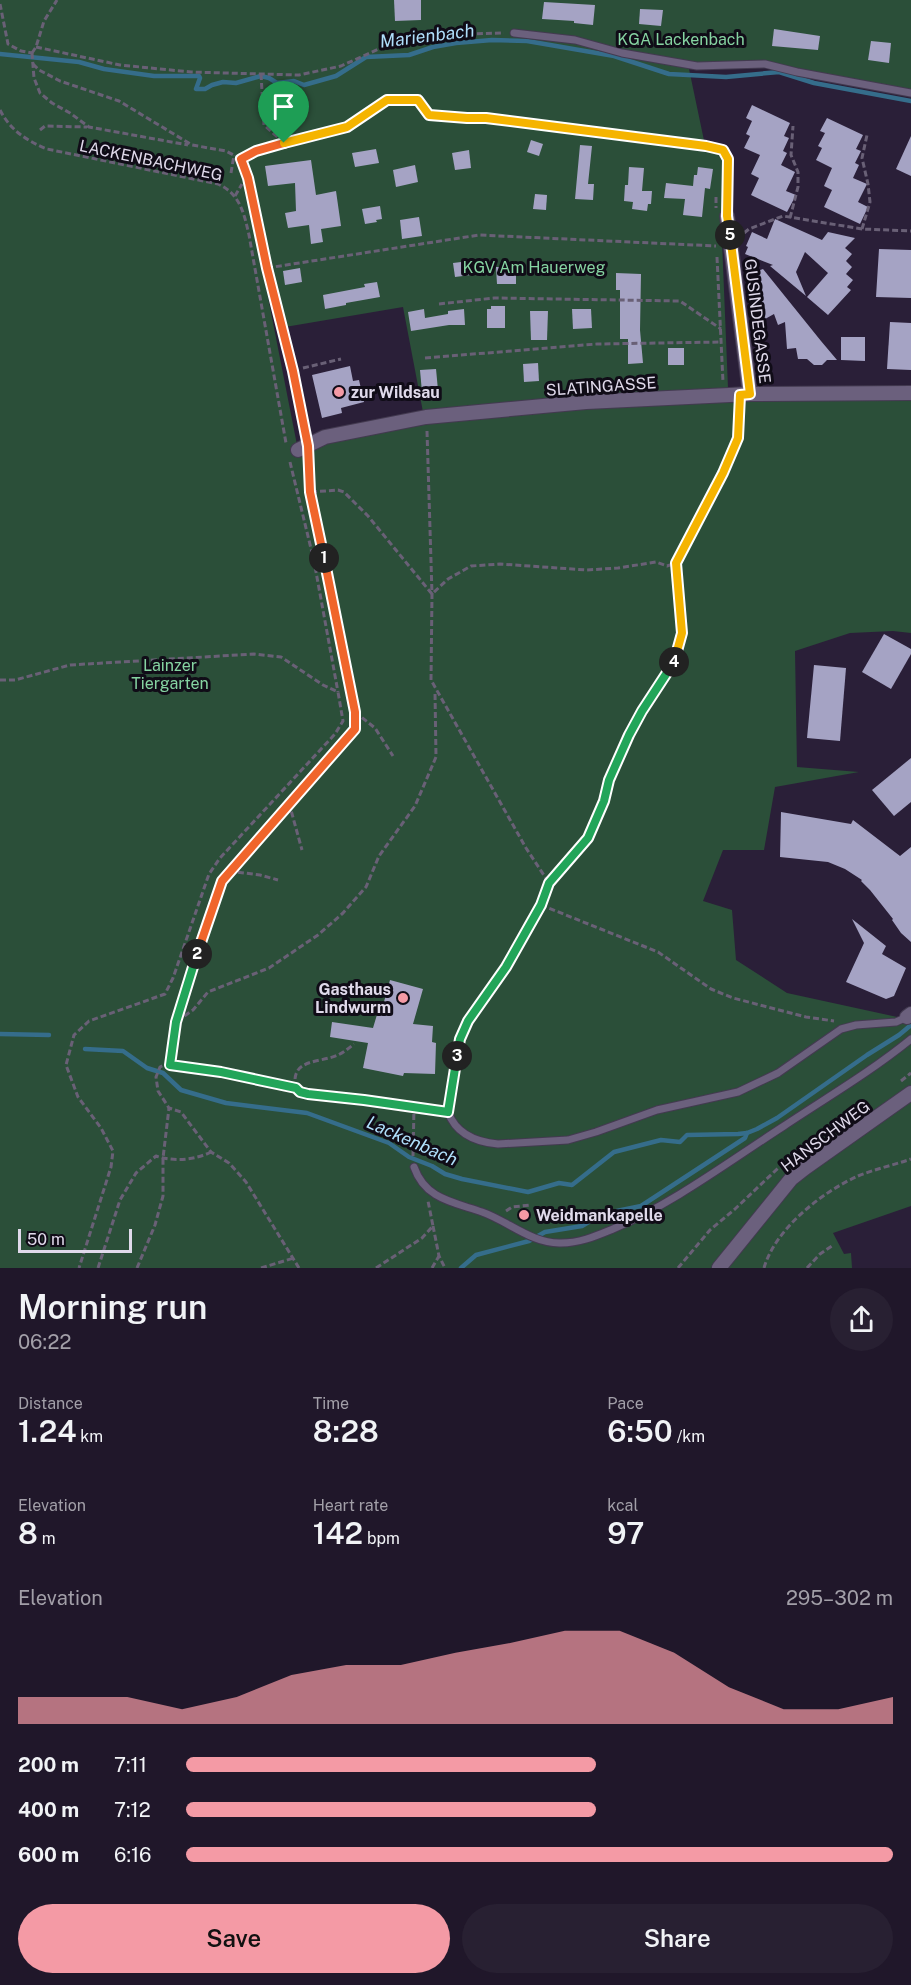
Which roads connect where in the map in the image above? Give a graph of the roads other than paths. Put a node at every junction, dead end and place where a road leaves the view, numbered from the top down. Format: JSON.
{"nodes":[{"id":1,"x":514,"y":33,"type":"road end"},
{"id":2,"x":911,"y":93,"type":"edge"},
{"id":3,"x":722,"y":216,"type":"road end"},
{"id":4,"x":293,"y":371,"type":"road end"},
{"id":5,"x":911,"y":393,"type":"edge"},
{"id":6,"x":745,"y":394,"type":"junction"},
{"id":7,"x":295,"y":451,"type":"joint"},
{"id":8,"x":487,"y":994,"type":"road end"},
{"id":9,"x":909,"y":1015,"type":"edge"},
{"id":10,"x":911,"y":1039,"type":"edge"},
{"id":11,"x":911,"y":1093,"type":"edge"},
{"id":12,"x":414,"y":1167,"type":"dead end"},
{"id":13,"x":719,"y":1268,"type":"edge"}],
"edges":[{"from":1,"to":2,"type":"lane"},
{"from":3,"to":6,"type":"street","name":"GUSINDEGASSE"},
{"from":4,"to":7,"type":"lane"},
{"from":5,"to":6,"type":"street","name":"SLATINGASSE"},
{"from":6,"to":7,"type":"street","name":"SLATINGASSE"},
{"from":8,"to":9,"type":"lane"},
{"from":10,"to":12,"type":"lane"},
{"from":11,"to":13,"type":"street","name":"HANSCHWEG"}]}
